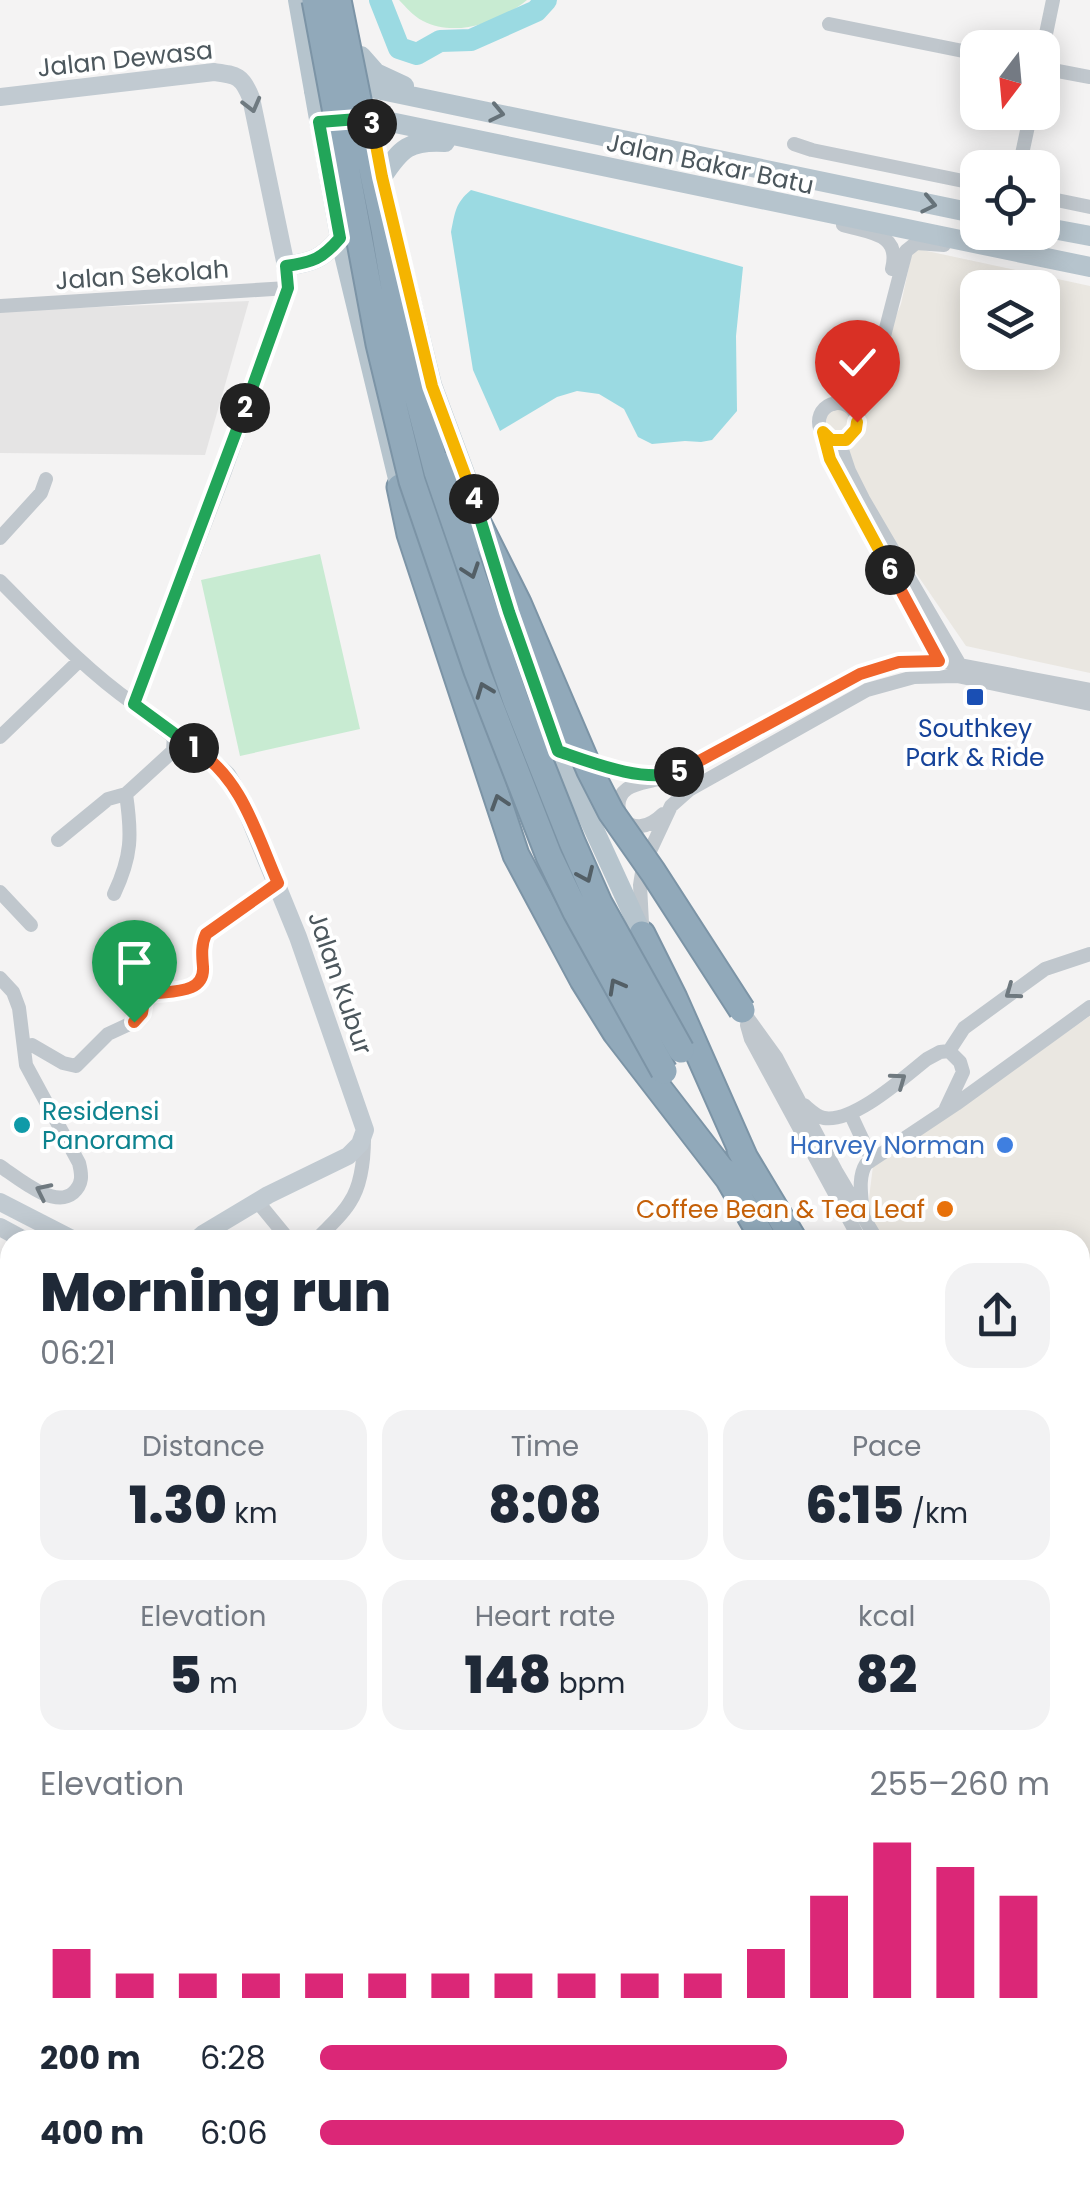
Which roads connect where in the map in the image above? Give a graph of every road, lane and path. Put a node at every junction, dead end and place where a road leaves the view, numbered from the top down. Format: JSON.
{"nodes":[{"id":1,"x":298,"y":0,"type":"edge"},
{"id":2,"x":314,"y":0,"type":"edge"},
{"id":3,"x":338,"y":0,"type":"edge"},
{"id":4,"x":350,"y":0,"type":"edge"},
{"id":5,"x":1053,"y":0,"type":"edge"},
{"id":6,"x":829,"y":24,"type":"dead end"},
{"id":7,"x":1047,"y":30,"type":"edge"},
{"id":8,"x":960,"y":50,"type":"edge"},
{"id":9,"x":361,"y":56,"type":"junction"},
{"id":10,"x":1060,"y":72,"type":"edge"},
{"id":11,"x":1090,"y":78,"type":"edge"},
{"id":12,"x":367,"y":87,"type":"junction"},
{"id":13,"x":314,"y":92,"type":"junction"},
{"id":14,"x":0,"y":97,"type":"edge"},
{"id":15,"x":442,"y":102,"type":"junction"},
{"id":16,"x":371,"y":118,"type":"junction"},
{"id":17,"x":319,"y":122,"type":"junction"},
{"id":18,"x":794,"y":144,"type":"dead end"},
{"id":19,"x":497,"y":146,"type":"junction"},
{"id":20,"x":382,"y":177,"type":"junction"},
{"id":21,"x":960,"y":180,"type":"edge"},
{"id":22,"x":1060,"y":201,"type":"edge"},
{"id":23,"x":1090,"y":207,"type":"edge"},
{"id":24,"x":960,"y":210,"type":"edge"},
{"id":25,"x":820,"y":212,"type":"junction"},
{"id":26,"x":1060,"y":230,"type":"edge"},
{"id":27,"x":1090,"y":236,"type":"edge"},
{"id":28,"x":340,"y":238,"type":"junction"},
{"id":29,"x":960,"y":240,"type":"edge"},
{"id":30,"x":960,"y":248,"type":"edge"},
{"id":31,"x":1009,"y":250,"type":"edge"},
{"id":32,"x":286,"y":266,"type":"junction"},
{"id":33,"x":1090,"y":267,"type":"edge"},
{"id":34,"x":288,"y":288,"type":"junction"},
{"id":35,"x":0,"y":306,"type":"edge"},
{"id":36,"x":834,"y":404,"type":"junction"},
{"id":37,"x":420,"y":407,"type":"junction"},
{"id":38,"x":856,"y":418,"type":"junction"},
{"id":39,"x":823,"y":432,"type":"junction"},
{"id":40,"x":839,"y":441,"type":"junction"},
{"id":41,"x":46,"y":479,"type":"dead end"},
{"id":42,"x":400,"y":487,"type":"joint"},
{"id":43,"x":0,"y":538,"type":"edge"},
{"id":44,"x":0,"y":581,"type":"edge"},
{"id":45,"x":79,"y":661,"type":"junction"},
{"id":46,"x":939,"y":661,"type":"junction"},
{"id":47,"x":960,"y":664,"type":"junction"},
{"id":48,"x":1090,"y":690,"type":"edge"},
{"id":49,"x":134,"y":704,"type":"junction"},
{"id":50,"x":1090,"y":704,"type":"edge"},
{"id":51,"x":174,"y":735,"type":"junction"},
{"id":52,"x":0,"y":737,"type":"edge"},
{"id":53,"x":558,"y":751,"type":"junction"},
{"id":54,"x":666,"y":776,"type":"junction"},
{"id":55,"x":126,"y":794,"type":"junction"},
{"id":56,"x":670,"y":806,"type":"junction"},
{"id":57,"x":58,"y":840,"type":"dead end"},
{"id":58,"x":278,"y":883,"type":"junction"},
{"id":59,"x":0,"y":892,"type":"edge"},
{"id":60,"x":114,"y":894,"type":"dead end"},
{"id":61,"x":31,"y":926,"type":"dead end"},
{"id":62,"x":642,"y":934,"type":"junction"},
{"id":63,"x":1090,"y":954,"type":"edge"},
{"id":64,"x":0,"y":978,"type":"edge"},
{"id":65,"x":1090,"y":1007,"type":"edge"},
{"id":66,"x":742,"y":1010,"type":"junction"},
{"id":67,"x":32,"y":1045,"type":"dead end"},
{"id":68,"x":949,"y":1051,"type":"junction"},
{"id":69,"x":802,"y":1104,"type":"junction"},
{"id":70,"x":943,"y":1113,"type":"junction"},
{"id":71,"x":851,"y":1115,"type":"junction"},
{"id":72,"x":364,"y":1130,"type":"junction"},
{"id":73,"x":872,"y":1160,"type":"junction"},
{"id":74,"x":0,"y":1166,"type":"edge"},
{"id":75,"x":739,"y":1173,"type":"junction"},
{"id":76,"x":0,"y":1202,"type":"edge"},
{"id":77,"x":257,"y":1202,"type":"junction"},
{"id":78,"x":863,"y":1215,"type":"junction"},
{"id":79,"x":55,"y":1230,"type":"edge"},
{"id":80,"x":210,"y":1230,"type":"edge"},
{"id":81,"x":281,"y":1230,"type":"edge"},
{"id":82,"x":325,"y":1230,"type":"edge"},
{"id":83,"x":760,"y":1230,"type":"edge"},
{"id":84,"x":786,"y":1230,"type":"edge"},
{"id":85,"x":855,"y":1230,"type":"edge"},
{"id":86,"x":871,"y":1230,"type":"edge"}],
"edges":[{"from":1,"to":13,"type":"main road"},
{"from":75,"to":2,"type":"highway","one_way":true,"bridge":true},
{"from":3,"to":37,"type":"highway","bridge":true},
{"from":4,"to":9,"type":"main road"},
{"from":5,"to":7,"type":"street"},
{"from":6,"to":8,"type":"street"},
{"from":9,"to":12,"type":"main road"},
{"from":9,"to":15,"type":"main road"},
{"from":10,"to":11,"type":"street"},
{"from":12,"to":13,"type":"main road","name":"Jalan Bakar Batu"},
{"from":12,"to":15,"type":"main road","name":"Jalan Bakar Batu"},
{"from":12,"to":16,"type":"main road"},
{"from":13,"to":17,"type":"main road"},
{"from":14,"to":32,"type":"street","name":"Jalan Dewasa","one_way":true},
{"from":15,"to":24,"type":"main road","name":"Jalan Bakar Batu","one_way":true},
{"from":16,"to":17,"type":"main road","name":"Jalan Bakar Batu"},
{"from":16,"to":19,"type":"main road","name":"Jalan Bakar Batu"},
{"from":16,"to":20,"type":"main road"},
{"from":17,"to":28,"type":"main road"},
{"from":18,"to":21,"type":"street"},
{"from":19,"to":20,"type":"main road"},
{"from":19,"to":25,"type":"main road","name":"Jalan Bakar Batu"},
{"from":20,"to":53,"type":"main road"},
{"from":22,"to":23,"type":"street"},
{"from":25,"to":29,"type":"main road","name":"Jalan Bakar Batu"},
{"from":25,"to":36,"type":"street"},
{"from":26,"to":27,"type":"main road"},
{"from":28,"to":32,"type":"main road"},
{"from":28,"to":42,"type":"main road"},
{"from":30,"to":38,"type":"street"},
{"from":31,"to":33,"type":"main road","name":"Jalan Bakar Batu"},
{"from":32,"to":34,"type":"street"},
{"from":34,"to":35,"type":"street","name":"Jalan Sekolah"},
{"from":34,"to":49,"type":"street"},
{"from":36,"to":38,"type":"street"},
{"from":36,"to":39,"type":"street"},
{"from":37,"to":66,"type":"highway","bridge":true},
{"from":37,"to":75,"type":"highway","one_way":true,"bridge":true},
{"from":38,"to":40,"type":"street"},
{"from":39,"to":40,"type":"street"},
{"from":39,"to":46,"type":"street"},
{"from":40,"to":47,"type":"street"},
{"from":41,"to":43,"type":"street"},
{"from":75,"to":42,"type":"highway","one_way":true},
{"from":44,"to":45,"type":"street"},
{"from":45,"to":49,"type":"street"},
{"from":45,"to":52,"type":"street"},
{"from":46,"to":47,"type":"street"},
{"from":46,"to":54,"type":"street"},
{"from":47,"to":48,"type":"street"},
{"from":49,"to":51,"type":"street","name":"Jalan Kubur"},
{"from":50,"to":56,"type":"street"},
{"from":51,"to":55,"type":"street"},
{"from":51,"to":58,"type":"street","name":"Jalan Kubur"},
{"from":53,"to":54,"type":"street"},
{"from":53,"to":62,"type":"main road"},
{"from":54,"to":56,"type":"street"},
{"from":55,"to":57,"type":"street"},
{"from":55,"to":60,"type":"street"},
{"from":56,"to":62,"type":"street"},
{"from":58,"to":67,"type":"street"},
{"from":58,"to":72,"type":"street","name":"Jalan Kubur"},
{"from":59,"to":61,"type":"street"},
{"from":62,"to":75,"type":"highway"},
{"from":63,"to":68,"type":"street","one_way":true},
{"from":64,"to":74,"type":"street","one_way":true},
{"from":65,"to":70,"type":"street"},
{"from":66,"to":69,"type":"street"},
{"from":66,"to":85,"type":"street"},
{"from":68,"to":70,"type":"street"},
{"from":71,"to":68,"type":"street","one_way":true},
{"from":69,"to":71,"type":"street"},
{"from":69,"to":78,"type":"street"},
{"from":70,"to":73,"type":"street"},
{"from":71,"to":73,"type":"street"},
{"from":72,"to":77,"type":"street"},
{"from":72,"to":82,"type":"street"},
{"from":73,"to":78,"type":"street"},
{"from":75,"to":83,"type":"highway"},
{"from":75,"to":84,"type":"highway"},
{"from":76,"to":79,"type":"street"},
{"from":77,"to":80,"type":"street"},
{"from":77,"to":81,"type":"street"},
{"from":78,"to":86,"type":"street"}]}
